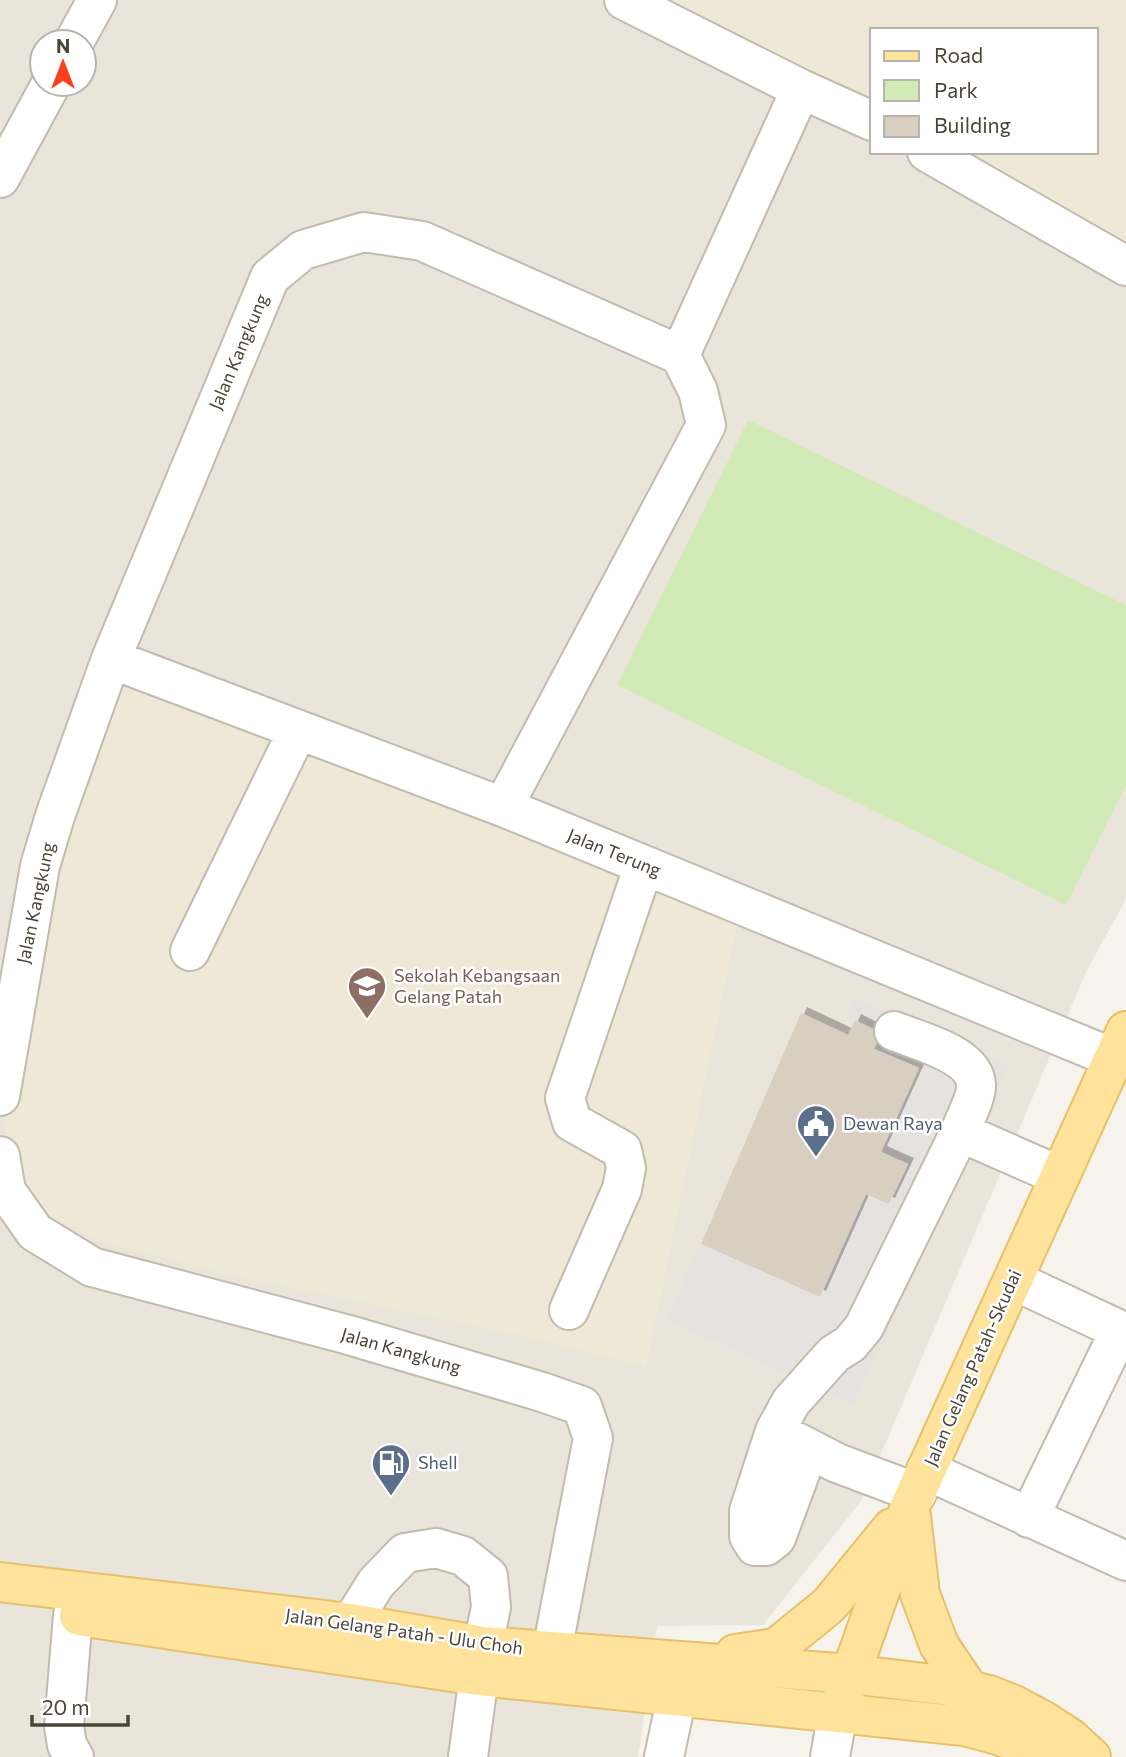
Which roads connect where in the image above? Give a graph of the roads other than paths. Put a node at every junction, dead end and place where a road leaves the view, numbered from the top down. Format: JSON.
{"nodes":[{"id":1,"x":97,"y":0,"type":"edge"},
{"id":2,"x":624,"y":0,"type":"edge"},
{"id":3,"x":82,"y":28,"type":"edge"},
{"id":4,"x":801,"y":89,"type":"junction"},
{"id":5,"x":43,"y":98,"type":"edge"},
{"id":6,"x":870,"y":120,"type":"edge"},
{"id":7,"x":930,"y":154,"type":"edge"},
{"id":8,"x":0,"y":178,"type":"edge"},
{"id":9,"x":1126,"y":266,"type":"edge"},
{"id":10,"x":680,"y":355,"type":"junction"},
{"id":11,"x":110,"y":659,"type":"junction"},
{"id":12,"x":298,"y":730,"type":"junction"},
{"id":13,"x":503,"y":807,"type":"junction"},
{"id":14,"x":644,"y":865,"type":"junction"},
{"id":15,"x":190,"y":951,"type":"dead end"},
{"id":16,"x":894,"y":1031,"type":"dead end"},
{"id":17,"x":1119,"y":1045,"type":"edge"},
{"id":18,"x":0,"y":1096,"type":"edge"},
{"id":19,"x":960,"y":1132,"type":"junction"},
{"id":20,"x":0,"y":1156,"type":"edge"},
{"id":21,"x":1060,"y":1176,"type":"junction"},
{"id":22,"x":1013,"y":1280,"type":"junction"},
{"id":23,"x":569,"y":1310,"type":"dead end"},
{"id":24,"x":1123,"y":1331,"type":"edge"},
{"id":25,"x":775,"y":1431,"type":"junction"},
{"id":26,"x":809,"y":1449,"type":"junction"},
{"id":27,"x":918,"y":1490,"type":"junction"},
{"id":28,"x":1029,"y":1518,"type":"junction"},
{"id":29,"x":1126,"y":1561,"type":"edge"},
{"id":30,"x":0,"y":1582,"type":"edge"},
{"id":31,"x":0,"y":1608,"type":"edge"},
{"id":32,"x":74,"y":1615,"type":"junction"},
{"id":33,"x":341,"y":1638,"type":"junction"},
{"id":34,"x":481,"y":1661,"type":"junction"},
{"id":35,"x":550,"y":1667,"type":"junction"},
{"id":36,"x":851,"y":1674,"type":"junction"},
{"id":37,"x":683,"y":1678,"type":"junction"},
{"id":38,"x":970,"y":1691,"type":"junction"},
{"id":39,"x":838,"y":1712,"type":"junction"},
{"id":40,"x":74,"y":1757,"type":"edge"},
{"id":41,"x":468,"y":1757,"type":"edge"},
{"id":42,"x":664,"y":1757,"type":"edge"},
{"id":43,"x":830,"y":1757,"type":"edge"},
{"id":44,"x":1043,"y":1757,"type":"edge"},
{"id":45,"x":1091,"y":1757,"type":"edge"}],
"edges":[{"from":1,"to":3,"type":"street"},
{"from":2,"to":4,"type":"street"},
{"from":4,"to":6,"type":"street"},
{"from":4,"to":10,"type":"street"},
{"from":5,"to":8,"type":"street"},
{"from":7,"to":9,"type":"street"},
{"from":10,"to":11,"type":"street","name":"Jalan Kangkung"},
{"from":10,"to":13,"type":"street"},
{"from":11,"to":12,"type":"street","name":"Jalan Terung"},
{"from":11,"to":18,"type":"street","name":"Jalan Kangkung"},
{"from":12,"to":13,"type":"street","name":"Jalan Terung"},
{"from":12,"to":15,"type":"street"},
{"from":13,"to":14,"type":"street","name":"Jalan Terung"},
{"from":14,"to":17,"type":"street","name":"Jalan Terung"},
{"from":14,"to":23,"type":"street"},
{"from":16,"to":19,"type":"street"},
{"from":17,"to":21,"type":"main road","name":"Jalan Gelang Patah-Skudai"},
{"from":19,"to":21,"type":"street"},
{"from":19,"to":25,"type":"street"},
{"from":20,"to":35,"type":"street","name":"Jalan Kangkung"},
{"from":21,"to":22,"type":"main road","name":"Jalan Gelang Patah-Skudai"},
{"from":22,"to":24,"type":"street"},
{"from":22,"to":27,"type":"main road","name":"Jalan Gelang Patah-Skudai"},
{"from":24,"to":28,"type":"street"},
{"from":25,"to":26,"type":"street"},
{"from":25,"to":26,"type":"street"},
{"from":26,"to":27,"type":"street"},
{"from":27,"to":28,"type":"street"},
{"from":27,"to":36,"type":"main road","name":"Jalan Gelang Patah-Skudai"},
{"from":27,"to":37,"type":"main road"},
{"from":27,"to":38,"type":"main road"},
{"from":28,"to":29,"type":"street"},
{"from":30,"to":33,"type":"main road","name":"Jalan Gelang Patah - Ulu Choh"},
{"from":31,"to":32,"type":"main road","name":"Jalan Gelang Patah - Ulu Choh"},
{"from":32,"to":33,"type":"main road","name":"Jalan Gelang Patah - Ulu Choh"},
{"from":32,"to":40,"type":"street"},
{"from":33,"to":34,"type":"main road","name":"Jalan Gelang Patah - Ulu Choh"},
{"from":33,"to":34,"type":"street"},
{"from":34,"to":35,"type":"main road","name":"Jalan Gelang Patah - Ulu Choh"},
{"from":34,"to":41,"type":"street"},
{"from":35,"to":37,"type":"main road","name":"Jalan Gelang Patah - Ulu Choh"},
{"from":36,"to":37,"type":"main road","name":"Jalan Gelang Patah - Ulu Choh"},
{"from":36,"to":38,"type":"main road","name":"Jalan Gelang Patah - Ulu Choh"},
{"from":36,"to":39,"type":"main road","name":"Jalan Gelang Patah-Skudai"},
{"from":37,"to":39,"type":"main road","name":"Jalan Gelang Patah - Ulu Choh"},
{"from":37,"to":42,"type":"street"},
{"from":38,"to":45,"type":"main road","name":"Jalan Gelang Patah - Ulu Choh"},
{"from":39,"to":43,"type":"street"},
{"from":39,"to":44,"type":"main road","name":"Jalan Gelang Patah - Ulu Choh"}]}
